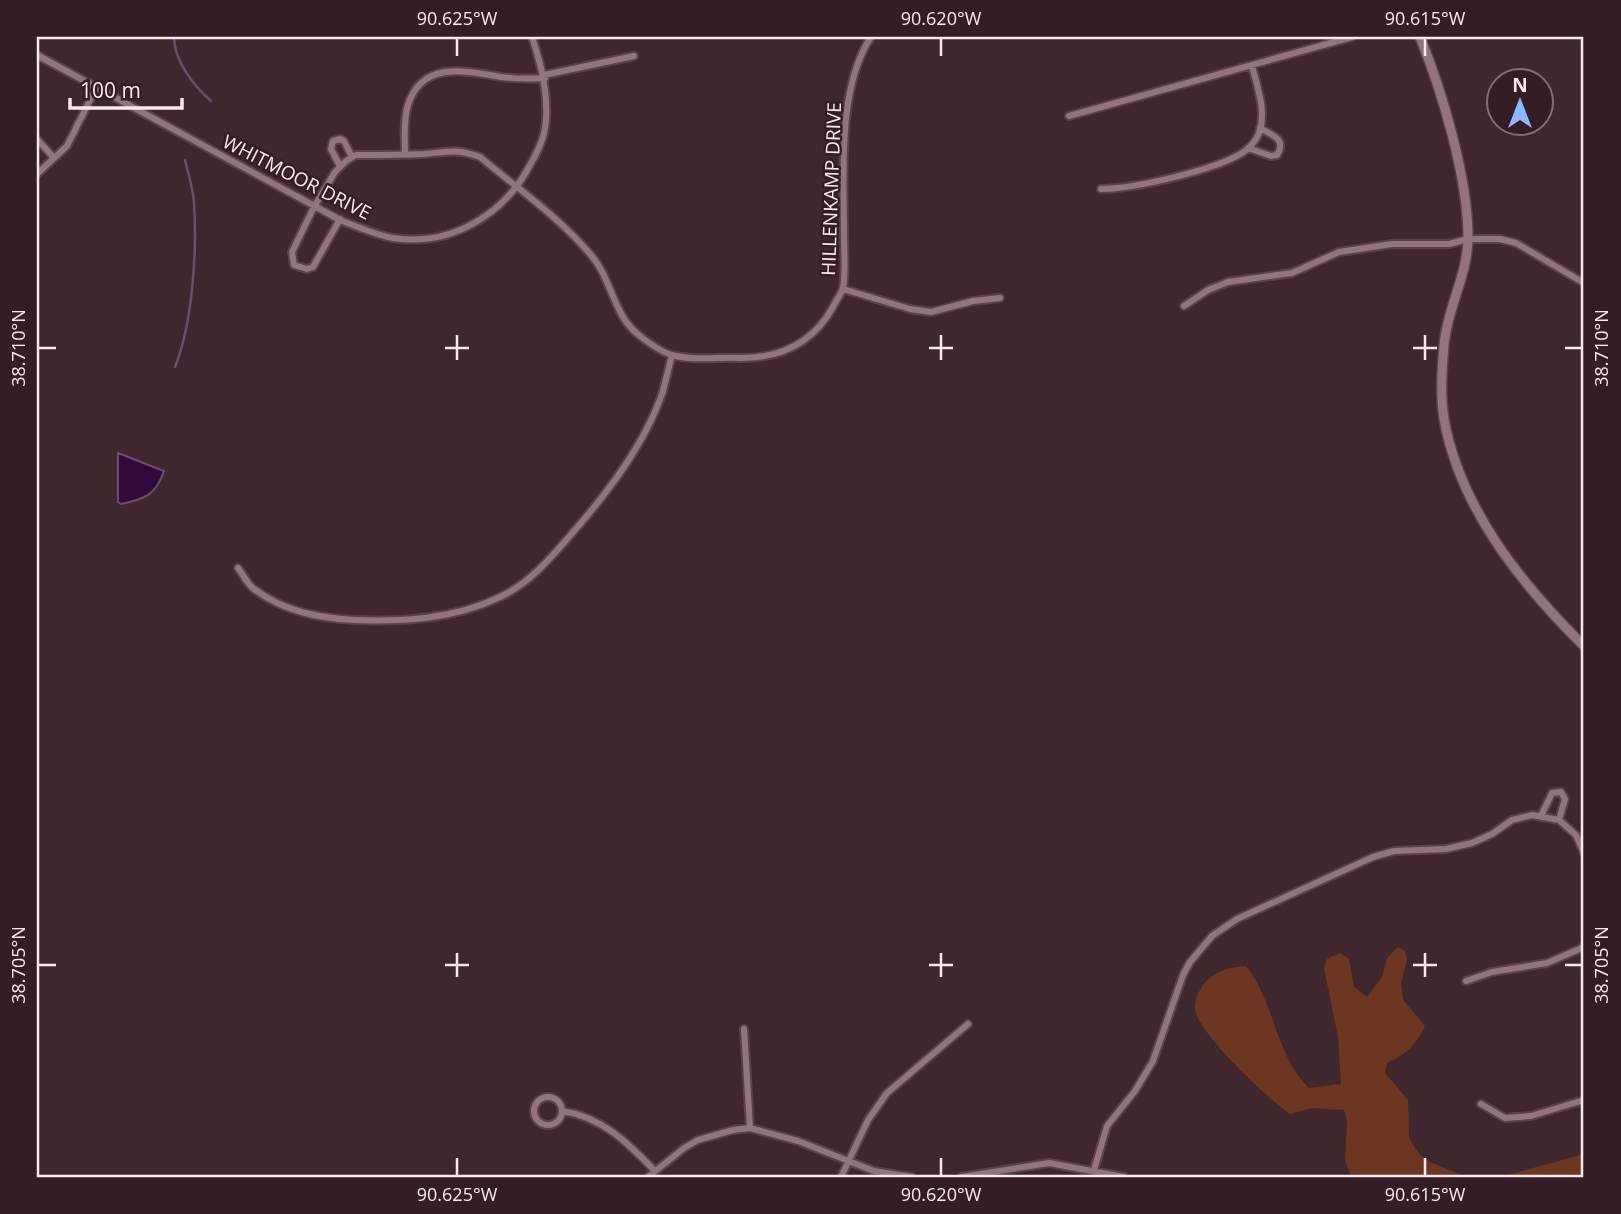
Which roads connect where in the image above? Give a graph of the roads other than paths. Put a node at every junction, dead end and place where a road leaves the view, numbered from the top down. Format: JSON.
{"nodes":[{"id":1,"x":532,"y":37,"type":"edge"},
{"id":2,"x":871,"y":37,"type":"edge"},
{"id":3,"x":1352,"y":37,"type":"edge"},
{"id":4,"x":1420,"y":37,"type":"edge"},
{"id":5,"x":37,"y":55,"type":"edge"},
{"id":6,"x":634,"y":56,"type":"dead end"},
{"id":7,"x":1252,"y":65,"type":"junction"},
{"id":8,"x":544,"y":77,"type":"junction"},
{"id":9,"x":96,"y":88,"type":"junction"},
{"id":10,"x":1069,"y":116,"type":"dead end"},
{"id":11,"x":1260,"y":128,"type":"junction"},
{"id":12,"x":37,"y":139,"type":"edge"},
{"id":13,"x":1248,"y":148,"type":"junction"},
{"id":14,"x":405,"y":154,"type":"junction"},
{"id":15,"x":352,"y":157,"type":"junction"},
{"id":16,"x":54,"y":158,"type":"junction"},
{"id":17,"x":341,"y":166,"type":"junction"},
{"id":18,"x":37,"y":174,"type":"edge"},
{"id":19,"x":517,"y":188,"type":"junction"},
{"id":20,"x":1101,"y":188,"type":"dead end"},
{"id":21,"x":314,"y":207,"type":"junction"},
{"id":22,"x":340,"y":219,"type":"junction"},
{"id":23,"x":1468,"y":239,"type":"junction"},
{"id":24,"x":1584,"y":283,"type":"edge"},
{"id":25,"x":843,"y":289,"type":"junction"},
{"id":26,"x":1000,"y":298,"type":"dead end"},
{"id":27,"x":1184,"y":306,"type":"dead end"},
{"id":28,"x":672,"y":355,"type":"junction"},
{"id":29,"x":238,"y":568,"type":"dead end"},
{"id":30,"x":1584,"y":646,"type":"edge"},
{"id":31,"x":1541,"y":816,"type":"junction"},
{"id":32,"x":1559,"y":820,"type":"junction"},
{"id":33,"x":1584,"y":853,"type":"edge"},
{"id":34,"x":1584,"y":947,"type":"edge"},
{"id":35,"x":1466,"y":981,"type":"dead end"},
{"id":36,"x":968,"y":1024,"type":"dead end"},
{"id":37,"x":744,"y":1029,"type":"dead end"},
{"id":38,"x":1584,"y":1100,"type":"edge"},
{"id":39,"x":1481,"y":1104,"type":"dead end"},
{"id":40,"x":562,"y":1111,"type":"junction"},
{"id":41,"x":750,"y":1128,"type":"junction"},
{"id":42,"x":847,"y":1160,"type":"junction"},
{"id":43,"x":1094,"y":1170,"type":"junction"},
{"id":44,"x":654,"y":1171,"type":"junction"},
{"id":45,"x":648,"y":1177,"type":"edge"},
{"id":46,"x":841,"y":1177,"type":"edge"},
{"id":47,"x":912,"y":1177,"type":"edge"},
{"id":48,"x":961,"y":1177,"type":"edge"},
{"id":49,"x":1124,"y":1177,"type":"edge"}],
"edges":[{"from":1,"to":8,"type":"street","name":"WHITMOOR DRIVE"},
{"from":2,"to":25,"type":"street","name":"HILLENKAMP DRIVE"},
{"from":3,"to":7,"type":"street"},
{"from":4,"to":23,"type":"street"},
{"from":5,"to":9,"type":"street","name":"WHITMOOR DRIVE"},
{"from":6,"to":8,"type":"street"},
{"from":7,"to":10,"type":"street"},
{"from":7,"to":11,"type":"street"},
{"from":8,"to":14,"type":"street"},
{"from":8,"to":19,"type":"street","name":"WHITMOOR DRIVE"},
{"from":9,"to":16,"type":"street"},
{"from":9,"to":21,"type":"street","name":"WHITMOOR DRIVE"},
{"from":11,"to":13,"type":"street"},
{"from":11,"to":13,"type":"street"},
{"from":12,"to":16,"type":"street"},
{"from":13,"to":20,"type":"street"},
{"from":14,"to":15,"type":"street","name":"HILLENKAMP DRIVE"},
{"from":14,"to":19,"type":"street","name":"HILLENKAMP DRIVE"},
{"from":15,"to":17,"type":"street"},
{"from":15,"to":17,"type":"street"},
{"from":16,"to":18,"type":"street"},
{"from":17,"to":21,"type":"street"},
{"from":19,"to":22,"type":"street","name":"WHITMOOR DRIVE"},
{"from":19,"to":28,"type":"street","name":"HILLENKAMP DRIVE"},
{"from":21,"to":22,"type":"street","name":"WHITMOOR DRIVE"},
{"from":21,"to":22,"type":"street"},
{"from":23,"to":24,"type":"street"},
{"from":23,"to":27,"type":"street"},
{"from":23,"to":30,"type":"street"},
{"from":25,"to":26,"type":"street"},
{"from":25,"to":28,"type":"street","name":"HILLENKAMP DRIVE"},
{"from":28,"to":29,"type":"street"},
{"from":31,"to":32,"type":"street"},
{"from":31,"to":32,"type":"street"},
{"from":31,"to":43,"type":"street"},
{"from":32,"to":33,"type":"street"},
{"from":34,"to":35,"type":"street"},
{"from":36,"to":42,"type":"street"},
{"from":37,"to":41,"type":"street"},
{"from":38,"to":39,"type":"street"},
{"from":40,"to":40,"type":"street"},
{"from":40,"to":44,"type":"street"},
{"from":41,"to":42,"type":"street"},
{"from":41,"to":44,"type":"street"},
{"from":42,"to":46,"type":"street"},
{"from":42,"to":47,"type":"street"},
{"from":43,"to":48,"type":"street"},
{"from":43,"to":49,"type":"street"},
{"from":44,"to":45,"type":"street"}]}
